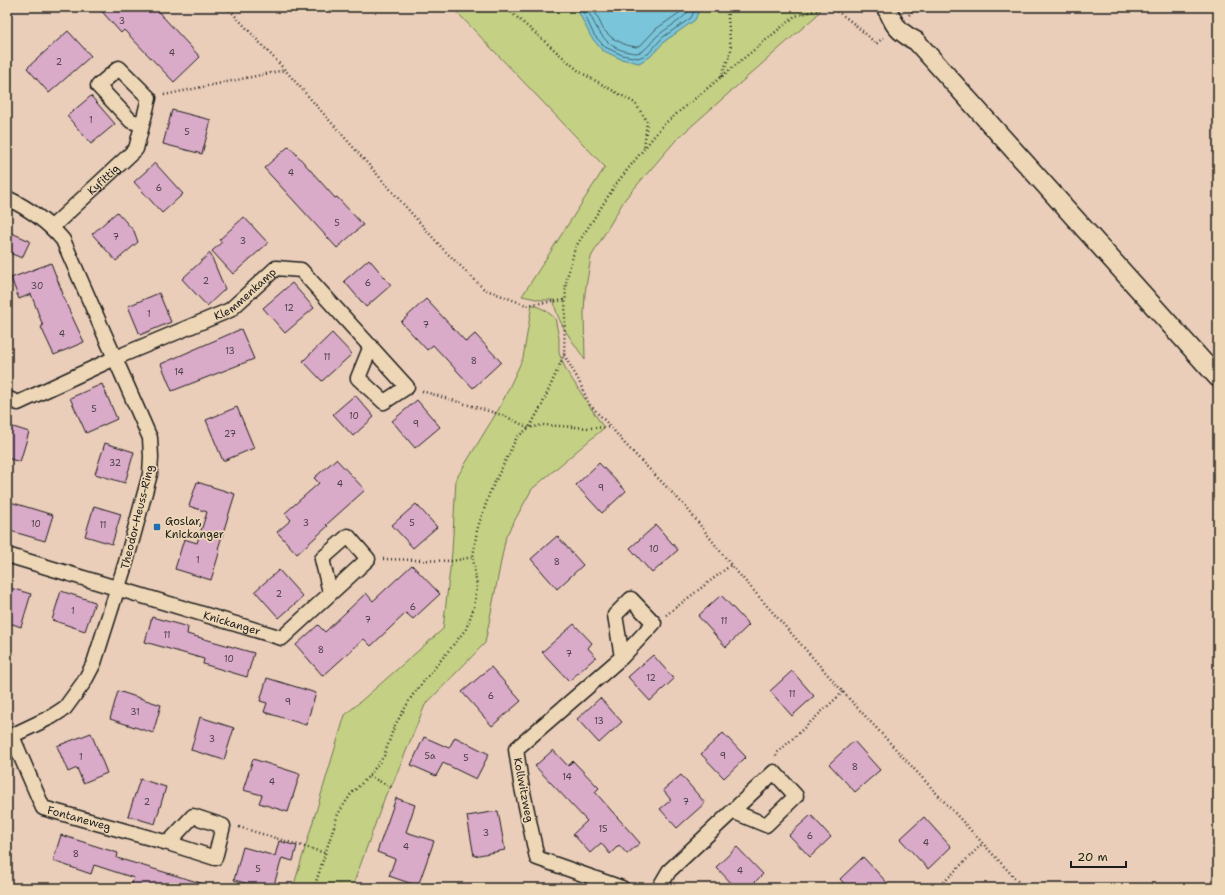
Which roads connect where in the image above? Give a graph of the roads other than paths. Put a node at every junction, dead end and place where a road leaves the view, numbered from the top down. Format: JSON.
{"nodes":[{"id":1,"x":887,"y":9,"type":"edge"},
{"id":2,"x":142,"y":124,"type":"junction"},
{"id":3,"x":7,"y":198,"type":"edge"},
{"id":4,"x":52,"y":227,"type":"junction"},
{"id":5,"x":371,"y":346,"type":"junction"},
{"id":6,"x":115,"y":358,"type":"junction"},
{"id":7,"x":1218,"y":378,"type":"edge"},
{"id":8,"x":7,"y":398,"type":"edge"},
{"id":9,"x":7,"y":555,"type":"edge"},
{"id":10,"x":117,"y":588,"type":"junction"},
{"id":11,"x":330,"y":592,"type":"junction"},
{"id":12,"x":622,"y":656,"type":"junction"},
{"id":13,"x":10,"y":737,"type":"edge"},
{"id":14,"x":732,"y":811,"type":"junction"},
{"id":15,"x":168,"y":843,"type":"junction"},
{"id":16,"x":622,"y":888,"type":"edge"},
{"id":17,"x":659,"y":888,"type":"edge"}],
"edges":[{"from":1,"to":7,"type":"street"},
{"from":2,"to":2,"type":"street","name":"Kyfittig"},
{"from":2,"to":4,"type":"street","name":"Kyfittig"},
{"from":3,"to":4,"type":"street","name":"Theodor-Heuss-Ring"},
{"from":4,"to":6,"type":"street","name":"Theodor-Heuss-Ring"},
{"from":5,"to":5,"type":"street","name":"Klemmenkamp"},
{"from":5,"to":6,"type":"street","name":"Klemmenkamp"},
{"from":6,"to":8,"type":"street","name":"Klemmenkamp"},
{"from":6,"to":10,"type":"street","name":"Theodor-Heuss-Ring"},
{"from":9,"to":10,"type":"street"},
{"from":10,"to":11,"type":"street","name":"Knickanger"},
{"from":10,"to":13,"type":"street","name":"Theodor-Heuss-Ring"},
{"from":11,"to":11,"type":"street","name":"Knickanger"},
{"from":12,"to":12,"type":"street","name":"Kollwitzweg"},
{"from":12,"to":16,"type":"street","name":"Kollwitzweg"},
{"from":13,"to":15,"type":"street","name":"Fontaneweg"},
{"from":14,"to":14,"type":"street"},
{"from":14,"to":17,"type":"street"},
{"from":15,"to":15,"type":"street","name":"Fontaneweg"}]}
